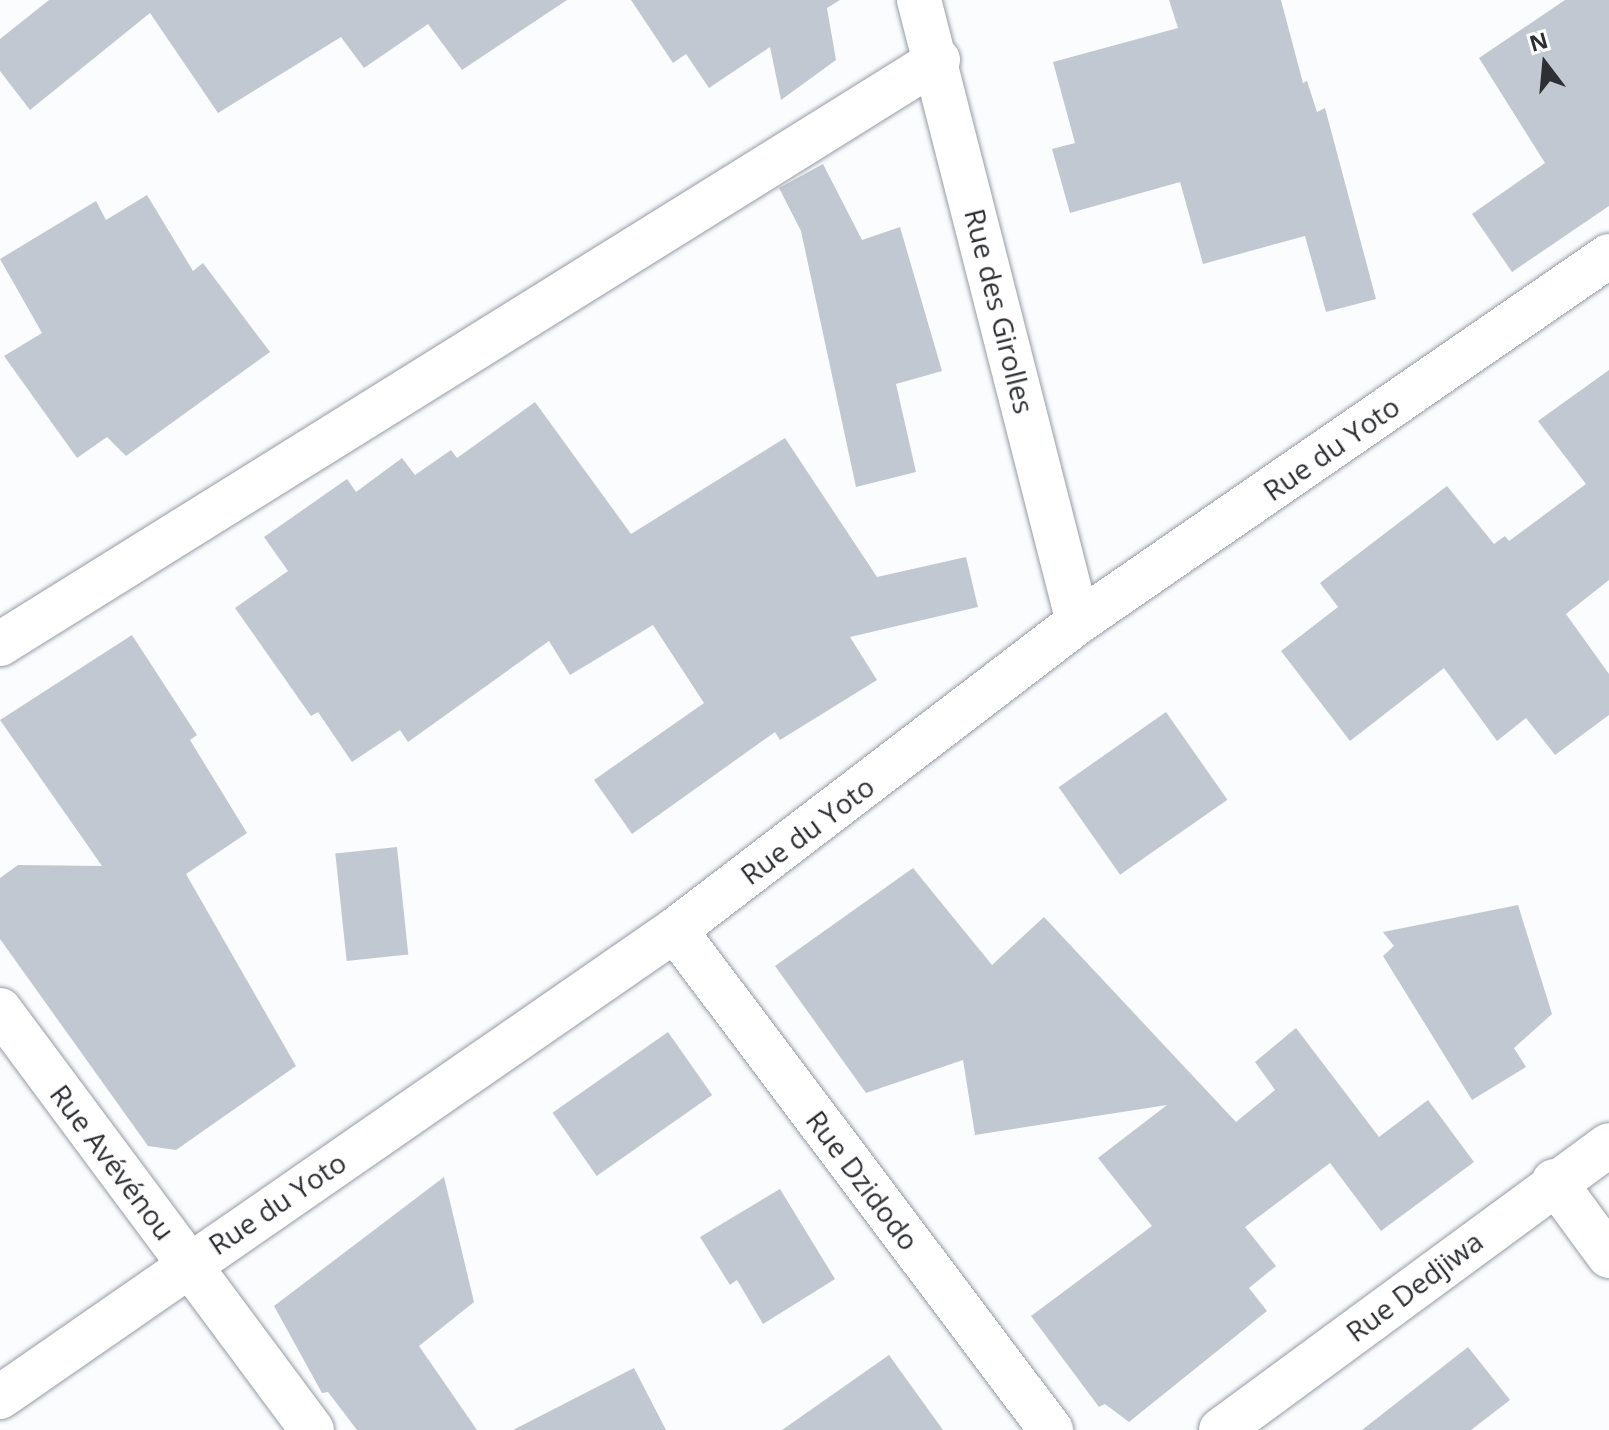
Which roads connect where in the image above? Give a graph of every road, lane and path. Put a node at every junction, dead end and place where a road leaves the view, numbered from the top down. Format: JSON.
{"nodes":[{"id":1,"x":919,"y":0,"type":"edge"},
{"id":2,"x":938,"y":60,"type":"junction"},
{"id":3,"x":1609,"y":256,"type":"edge"},
{"id":4,"x":1078,"y":622,"type":"junction"},
{"id":5,"x":0,"y":644,"type":"edge"},
{"id":6,"x":675,"y":930,"type":"junction"},
{"id":7,"x":0,"y":1010,"type":"edge"},
{"id":8,"x":1609,"y":1145,"type":"edge"},
{"id":9,"x":1554,"y":1181,"type":"junction"},
{"id":10,"x":1609,"y":1256,"type":"edge"},
{"id":11,"x":189,"y":1263,"type":"junction"},
{"id":12,"x":0,"y":1397,"type":"edge"},
{"id":13,"x":312,"y":1430,"type":"edge"},
{"id":14,"x":1051,"y":1430,"type":"edge"},
{"id":15,"x":1221,"y":1430,"type":"edge"}],
"edges":[{"from":1,"to":2,"type":"street","name":"Rue des Girolles"},
{"from":2,"to":4,"type":"street","name":"Rue des Girolles"},
{"from":2,"to":5,"type":"street"},
{"from":3,"to":4,"type":"street","name":"Rue du Yoto"},
{"from":4,"to":6,"type":"street","name":"Rue du Yoto"},
{"from":6,"to":11,"type":"street","name":"Rue du Yoto"},
{"from":6,"to":14,"type":"street","name":"Rue Dzidodo"},
{"from":7,"to":11,"type":"street","name":"Rue Avévénou"},
{"from":8,"to":9,"type":"street","name":"Rue Dedjiwa"},
{"from":9,"to":10,"type":"street"},
{"from":9,"to":15,"type":"street","name":"Rue Dedjiwa"},
{"from":11,"to":12,"type":"street","name":"Rue du Yoto"},
{"from":11,"to":13,"type":"street","name":"Rue Avévénou"}]}
